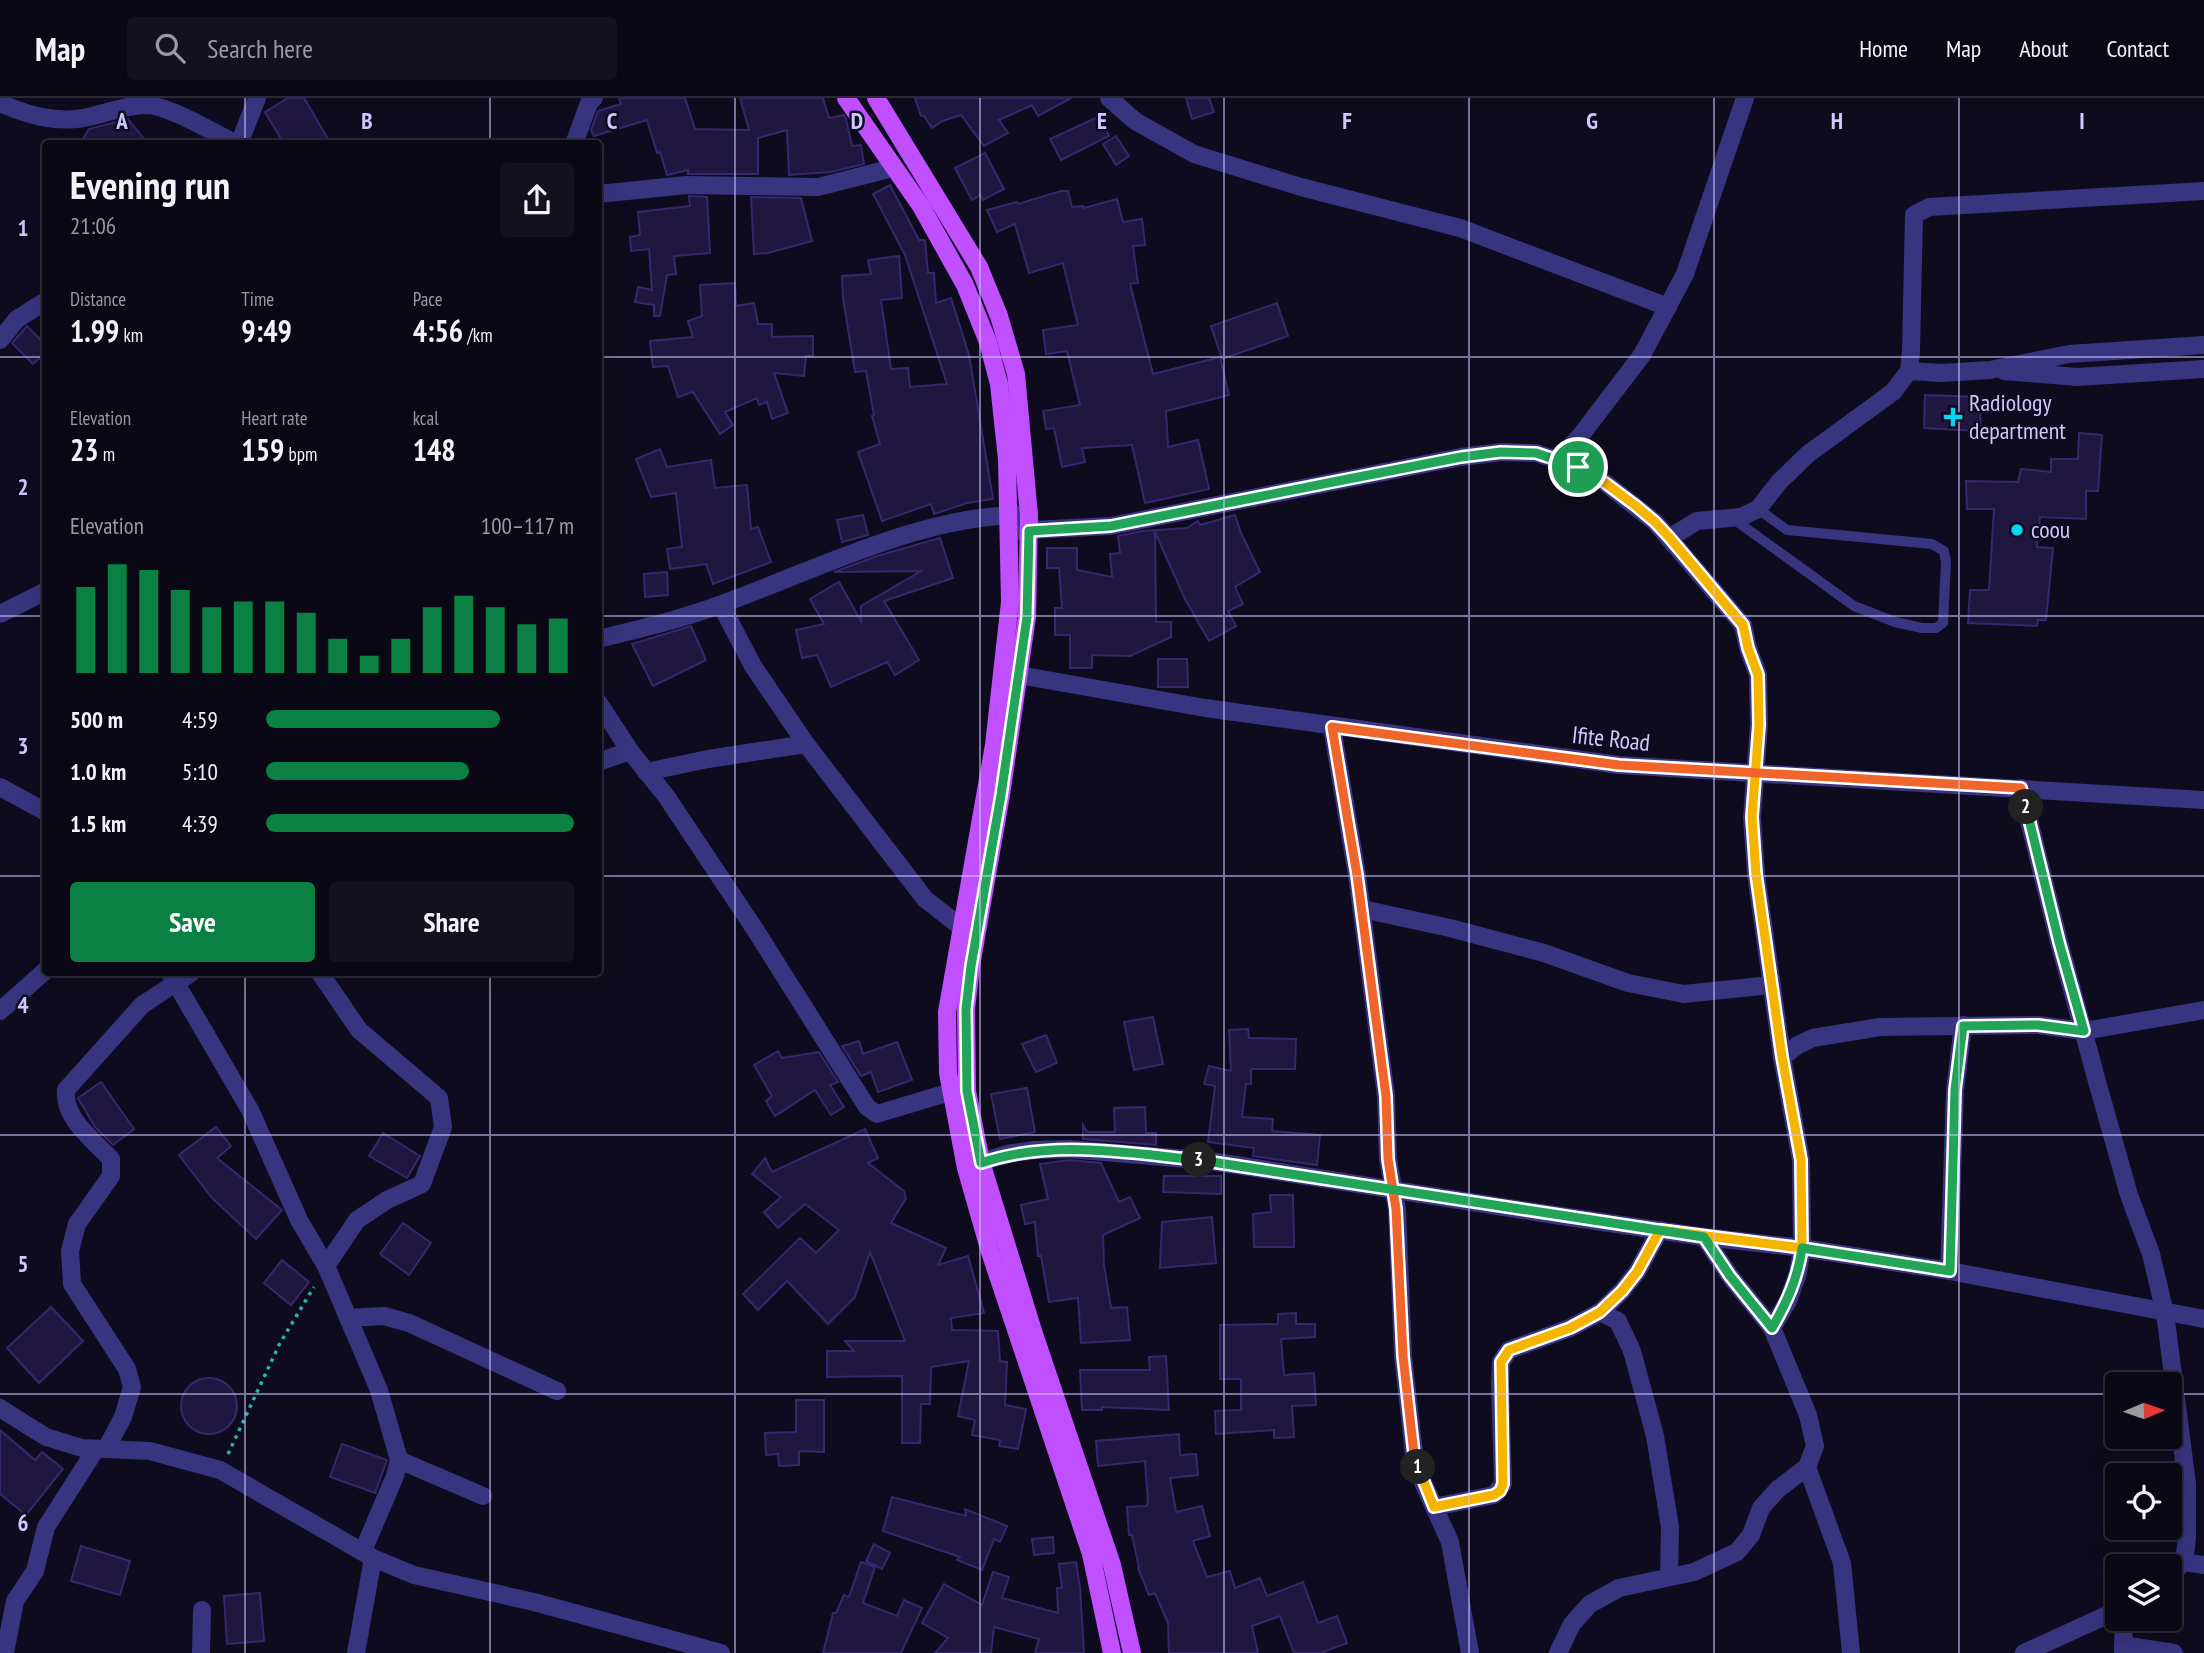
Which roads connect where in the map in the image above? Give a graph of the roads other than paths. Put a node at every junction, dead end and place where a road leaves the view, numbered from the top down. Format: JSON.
{"nodes":[{"id":1,"x":257,"y":98,"type":"edge"},
{"id":2,"x":594,"y":98,"type":"edge"},
{"id":3,"x":846,"y":98,"type":"edge"},
{"id":4,"x":876,"y":98,"type":"edge"},
{"id":5,"x":1109,"y":98,"type":"edge"},
{"id":6,"x":1745,"y":98,"type":"edge"},
{"id":7,"x":0,"y":103,"type":"edge"},
{"id":8,"x":225,"y":140,"type":"edge"},
{"id":9,"x":229,"y":140,"type":"edge"},
{"id":10,"x":575,"y":140,"type":"edge"},
{"id":11,"x":893,"y":167,"type":"junction"},
{"id":12,"x":2204,"y":191,"type":"edge"},
{"id":13,"x":602,"y":194,"type":"edge"},
{"id":14,"x":42,"y":302,"type":"edge"},
{"id":15,"x":1668,"y":307,"type":"junction"},
{"id":16,"x":0,"y":340,"type":"edge"},
{"id":17,"x":2204,"y":345,"type":"edge"},
{"id":18,"x":2204,"y":369,"type":"edge"},
{"id":19,"x":1990,"y":370,"type":"junction"},
{"id":20,"x":1909,"y":371,"type":"junction"},
{"id":21,"x":1558,"y":460,"type":"junction"},
{"id":22,"x":1758,"y":509,"type":"junction"},
{"id":23,"x":1732,"y":517,"type":"junction"},
{"id":24,"x":1009,"y":523,"type":"junction"},
{"id":25,"x":1029,"y":523,"type":"junction"},
{"id":26,"x":1669,"y":537,"type":"junction"},
{"id":27,"x":42,"y":593,"type":"edge"},
{"id":28,"x":721,"y":605,"type":"junction"},
{"id":29,"x":0,"y":614,"type":"edge"},
{"id":30,"x":602,"y":638,"type":"edge"},
{"id":31,"x":1019,"y":675,"type":"junction"},
{"id":32,"x":602,"y":708,"type":"edge"},
{"id":33,"x":1332,"y":727,"type":"junction"},
{"id":34,"x":806,"y":744,"type":"junction"},
{"id":35,"x":630,"y":751,"type":"junction"},
{"id":36,"x":602,"y":761,"type":"edge"},
{"id":37,"x":646,"y":772,"type":"junction"},
{"id":38,"x":1755,"y":773,"type":"junction"},
{"id":39,"x":0,"y":787,"type":"edge"},
{"id":40,"x":2021,"y":788,"type":"junction"},
{"id":41,"x":2204,"y":800,"type":"edge"},
{"id":42,"x":42,"y":810,"type":"edge"},
{"id":43,"x":1362,"y":909,"type":"junction"},
{"id":44,"x":961,"y":927,"type":"junction"},
{"id":45,"x":42,"y":974,"type":"edge"},
{"id":46,"x":179,"y":976,"type":"edge"},
{"id":47,"x":322,"y":976,"type":"edge"},
{"id":48,"x":1771,"y":985,"type":"junction"},
{"id":49,"x":2204,"y":1010,"type":"edge"},
{"id":50,"x":0,"y":1011,"type":"edge"},
{"id":51,"x":1963,"y":1026,"type":"junction"},
{"id":52,"x":2084,"y":1031,"type":"junction"},
{"id":53,"x":1782,"y":1057,"type":"junction"},
{"id":54,"x":950,"y":1093,"type":"junction"},
{"id":55,"x":981,"y":1163,"type":"junction"},
{"id":56,"x":1395,"y":1191,"type":"junction"},
{"id":57,"x":1660,"y":1230,"type":"junction"},
{"id":58,"x":1704,"y":1237,"type":"junction"},
{"id":59,"x":1802,"y":1248,"type":"junction"},
{"id":60,"x":327,"y":1269,"type":"junction"},
{"id":61,"x":1950,"y":1271,"type":"junction"},
{"id":62,"x":1600,"y":1312,"type":"junction"},
{"id":63,"x":2165,"y":1313,"type":"junction"},
{"id":64,"x":348,"y":1318,"type":"junction"},
{"id":65,"x":2204,"y":1319,"type":"edge"},
{"id":66,"x":1772,"y":1328,"type":"junction"},
{"id":67,"x":557,"y":1391,"type":"dead end"},
{"id":68,"x":0,"y":1408,"type":"edge"},
{"id":69,"x":101,"y":1449,"type":"junction"},
{"id":70,"x":399,"y":1460,"type":"junction"},
{"id":71,"x":1808,"y":1467,"type":"junction"},
{"id":72,"x":483,"y":1496,"type":"dead end"},
{"id":73,"x":1434,"y":1507,"type":"junction"},
{"id":74,"x":368,"y":1554,"type":"junction"},
{"id":75,"x":2184,"y":1562,"type":"joint"},
{"id":76,"x":2204,"y":1565,"type":"edge"},
{"id":77,"x":1669,"y":1577,"type":"junction"},
{"id":78,"x":202,"y":1610,"type":"dead end"},
{"id":79,"x":2105,"y":1617,"type":"edge"},
{"id":80,"x":2123,"y":1631,"type":"edge"},
{"id":81,"x":2123,"y":1649,"type":"edge"},
{"id":82,"x":2,"y":1653,"type":"edge"},
{"id":83,"x":201,"y":1653,"type":"edge"},
{"id":84,"x":356,"y":1653,"type":"edge"},
{"id":85,"x":721,"y":1653,"type":"edge"},
{"id":86,"x":1112,"y":1653,"type":"edge"},
{"id":87,"x":1132,"y":1653,"type":"edge"},
{"id":88,"x":1470,"y":1653,"type":"edge"},
{"id":89,"x":1558,"y":1653,"type":"edge"},
{"id":90,"x":1851,"y":1653,"type":"edge"},
{"id":91,"x":2024,"y":1653,"type":"edge"},
{"id":92,"x":2174,"y":1653,"type":"edge"}],
"edges":[{"from":1,"to":9,"type":"street"},
{"from":2,"to":10,"type":"street"},
{"from":3,"to":11,"type":"main road"},
{"from":4,"to":25,"type":"main road"},
{"from":5,"to":15,"type":"street"},
{"from":6,"to":15,"type":"street"},
{"from":7,"to":8,"type":"street"},
{"from":11,"to":13,"type":"street"},
{"from":11,"to":24,"type":"main road"},
{"from":12,"to":20,"type":"street"},
{"from":14,"to":16,"type":"street"},
{"from":15,"to":21,"type":"street"},
{"from":17,"to":19,"type":"street"},
{"from":18,"to":19,"type":"street"},
{"from":19,"to":20,"type":"street"},
{"from":20,"to":22,"type":"street"},
{"from":21,"to":25,"type":"street"},
{"from":21,"to":26,"type":"street"},
{"from":22,"to":23,"type":"street"},
{"from":22,"to":23,"type":"lane"},
{"from":23,"to":26,"type":"street"},
{"from":24,"to":25,"type":"street"},
{"from":24,"to":28,"type":"street"},
{"from":24,"to":44,"type":"main road"},
{"from":25,"to":31,"type":"main road"},
{"from":26,"to":38,"type":"street"},
{"from":27,"to":29,"type":"street"},
{"from":28,"to":30,"type":"street"},
{"from":28,"to":34,"type":"street"},
{"from":31,"to":33,"type":"street","name":"Ifite Road"},
{"from":31,"to":55,"type":"main road"},
{"from":32,"to":35,"type":"street"},
{"from":33,"to":38,"type":"street","name":"Ifite Road"},
{"from":33,"to":43,"type":"street"},
{"from":34,"to":37,"type":"street"},
{"from":34,"to":44,"type":"street"},
{"from":35,"to":36,"type":"street"},
{"from":35,"to":37,"type":"street"},
{"from":37,"to":54,"type":"street"},
{"from":38,"to":40,"type":"street","name":"Ifite Road"},
{"from":38,"to":48,"type":"street"},
{"from":39,"to":42,"type":"street"},
{"from":40,"to":41,"type":"street","name":"Ifite Road"},
{"from":40,"to":52,"type":"street"},
{"from":43,"to":48,"type":"street"},
{"from":43,"to":56,"type":"street"},
{"from":44,"to":54,"type":"main road"},
{"from":45,"to":50,"type":"street"},
{"from":46,"to":60,"type":"street"},
{"from":46,"to":69,"type":"street"},
{"from":47,"to":60,"type":"street"},
{"from":48,"to":53,"type":"street"},
{"from":49,"to":52,"type":"street"},
{"from":51,"to":52,"type":"street"},
{"from":51,"to":53,"type":"street"},
{"from":51,"to":61,"type":"street"},
{"from":52,"to":63,"type":"street"},
{"from":53,"to":59,"type":"street"},
{"from":54,"to":86,"type":"main road"},
{"from":55,"to":56,"type":"street"},
{"from":55,"to":87,"type":"main road"},
{"from":56,"to":57,"type":"street"},
{"from":56,"to":73,"type":"street"},
{"from":57,"to":58,"type":"street"},
{"from":57,"to":62,"type":"street"},
{"from":58,"to":59,"type":"street"},
{"from":58,"to":66,"type":"street"},
{"from":59,"to":61,"type":"street"},
{"from":59,"to":66,"type":"street"},
{"from":60,"to":64,"type":"street"},
{"from":61,"to":63,"type":"street"},
{"from":62,"to":73,"type":"street"},
{"from":62,"to":77,"type":"street"},
{"from":63,"to":65,"type":"street"},
{"from":63,"to":75,"type":"street"},
{"from":64,"to":67,"type":"street"},
{"from":64,"to":70,"type":"street"},
{"from":66,"to":71,"type":"street"},
{"from":68,"to":69,"type":"street"},
{"from":69,"to":74,"type":"street"},
{"from":69,"to":82,"type":"street"},
{"from":70,"to":72,"type":"street"},
{"from":70,"to":74,"type":"street"},
{"from":71,"to":77,"type":"street"},
{"from":71,"to":90,"type":"street"},
{"from":73,"to":88,"type":"street"},
{"from":74,"to":84,"type":"street"},
{"from":74,"to":85,"type":"street"},
{"from":75,"to":76,"type":"street"},
{"from":77,"to":89,"type":"street"},
{"from":78,"to":83,"type":"street"},
{"from":79,"to":91,"type":"street"},
{"from":80,"to":81,"type":"street"},
{"from":81,"to":92,"type":"street"}]}
